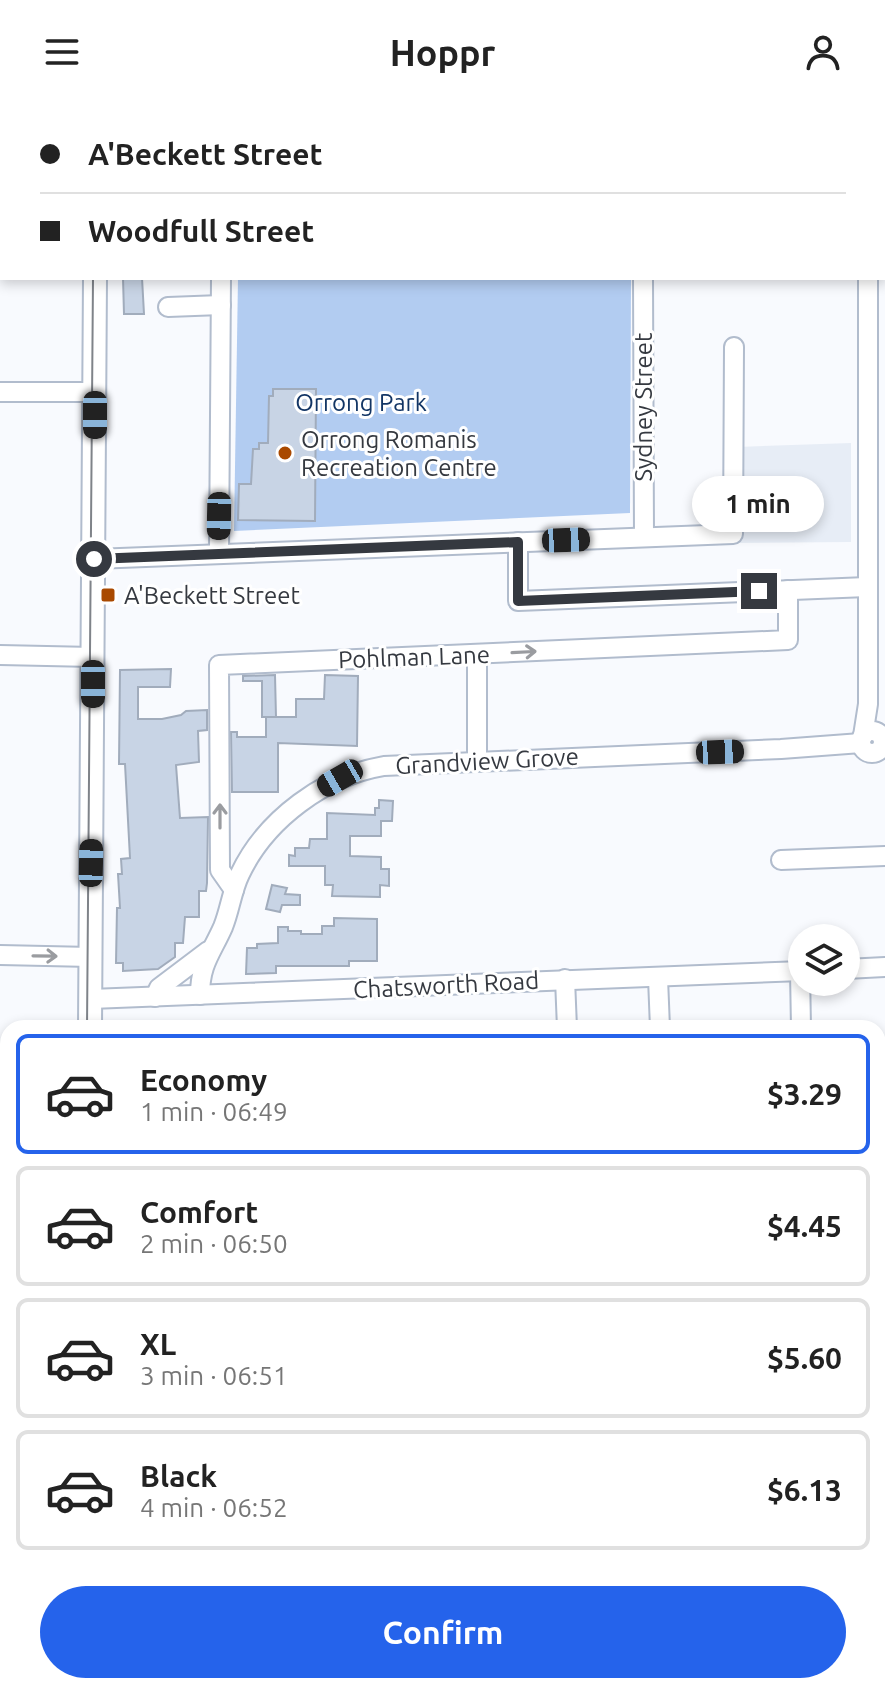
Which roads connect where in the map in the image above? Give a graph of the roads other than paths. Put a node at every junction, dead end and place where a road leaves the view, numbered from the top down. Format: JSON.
{"nodes":[{"id":1,"x":95,"y":280,"type":"edge"},
{"id":2,"x":221,"y":280,"type":"edge"},
{"id":3,"x":643,"y":280,"type":"edge"},
{"id":4,"x":868,"y":280,"type":"edge"},
{"id":5,"x":221,"y":305,"type":"junction"},
{"id":6,"x":168,"y":307,"type":"dead end"},
{"id":7,"x":734,"y":347,"type":"dead end"},
{"id":8,"x":0,"y":392,"type":"edge"},
{"id":9,"x":95,"y":392,"type":"junction"},
{"id":10,"x":644,"y":537,"type":"junction"},
{"id":11,"x":518,"y":542,"type":"junction"},
{"id":12,"x":219,"y":553,"type":"junction"},
{"id":13,"x":94,"y":559,"type":"junction"},
{"id":14,"x":867,"y":587,"type":"junction"},
{"id":15,"x":788,"y":590,"type":"junction"},
{"id":16,"x":876,"y":637,"type":"edge"},
{"id":17,"x":0,"y":655,"type":"edge"},
{"id":18,"x":477,"y":655,"type":"junction"},
{"id":19,"x":93,"y":657,"type":"junction"},
{"id":20,"x":874,"y":739,"type":"edge"},
{"id":21,"x":477,"y":761,"type":"junction"},
{"id":22,"x":885,"y":856,"type":"edge"},
{"id":23,"x":781,"y":860,"type":"dead end"},
{"id":24,"x":234,"y":890,"type":"junction"},
{"id":25,"x":208,"y":951,"type":"junction"},
{"id":26,"x":0,"y":955,"type":"edge"},
{"id":27,"x":91,"y":957,"type":"junction"},
{"id":28,"x":885,"y":967,"type":"edge"},
{"id":29,"x":860,"y":968,"type":"edge"},
{"id":30,"x":788,"y":972,"type":"edge"},
{"id":31,"x":658,"y":978,"type":"junction"},
{"id":32,"x":565,"y":979,"type":"junction"},
{"id":33,"x":200,"y":995,"type":"junction"},
{"id":34,"x":801,"y":996,"type":"edge"},
{"id":35,"x":155,"y":997,"type":"junction"},
{"id":36,"x":91,"y":999,"type":"junction"},
{"id":37,"x":90,"y":1020,"type":"edge"},
{"id":38,"x":567,"y":1020,"type":"edge"},
{"id":39,"x":660,"y":1020,"type":"edge"},
{"id":40,"x":801,"y":1020,"type":"edge"}],
"edges":[{"from":1,"to":9,"type":"main road"},
{"from":2,"to":5,"type":"street"},
{"from":3,"to":10,"type":"street","name":"Sydney Street"},
{"from":4,"to":14,"type":"street"},
{"from":5,"to":6,"type":"street"},
{"from":5,"to":12,"type":"street"},
{"from":7,"to":10,"type":"street"},
{"from":8,"to":9,"type":"street"},
{"from":9,"to":13,"type":"main road"},
{"from":10,"to":11,"type":"street"},
{"from":11,"to":12,"type":"street"},
{"from":11,"to":15,"type":"street"},
{"from":12,"to":13,"type":"street"},
{"from":13,"to":19,"type":"main road"},
{"from":14,"to":15,"type":"street"},
{"from":14,"to":16,"type":"street"},
{"from":18,"to":15,"type":"street","name":"Pohlman Lane","one_way":true},
{"from":16,"to":20,"type":"street"},
{"from":17,"to":19,"type":"street"},
{"from":18,"to":21,"type":"street"},
{"from":24,"to":18,"type":"street","name":"Pohlman Lane","one_way":true},
{"from":19,"to":27,"type":"main road"},
{"from":20,"to":21,"type":"street","name":"Grandview Grove"},
{"from":21,"to":24,"type":"street","name":"Grandview Grove"},
{"from":22,"to":23,"type":"street"},
{"from":24,"to":25,"type":"street","name":"Grandview Grove"},
{"from":25,"to":33,"type":"street","name":"Grandview Grove"},
{"from":25,"to":35,"type":"street","name":"Grandview Grove"},
{"from":26,"to":27,"type":"street","one_way":true},
{"from":27,"to":36,"type":"main road"},
{"from":28,"to":29,"type":"street"},
{"from":30,"to":31,"type":"street","name":"Chatsworth Road"},
{"from":31,"to":32,"type":"street","name":"Chatsworth Road"},
{"from":31,"to":39,"type":"street"},
{"from":32,"to":33,"type":"street","name":"Chatsworth Road"},
{"from":32,"to":38,"type":"street"},
{"from":33,"to":35,"type":"street","name":"Chatsworth Road"},
{"from":34,"to":40,"type":"street"},
{"from":35,"to":36,"type":"street","name":"Chatsworth Road"},
{"from":36,"to":37,"type":"main road"}]}
